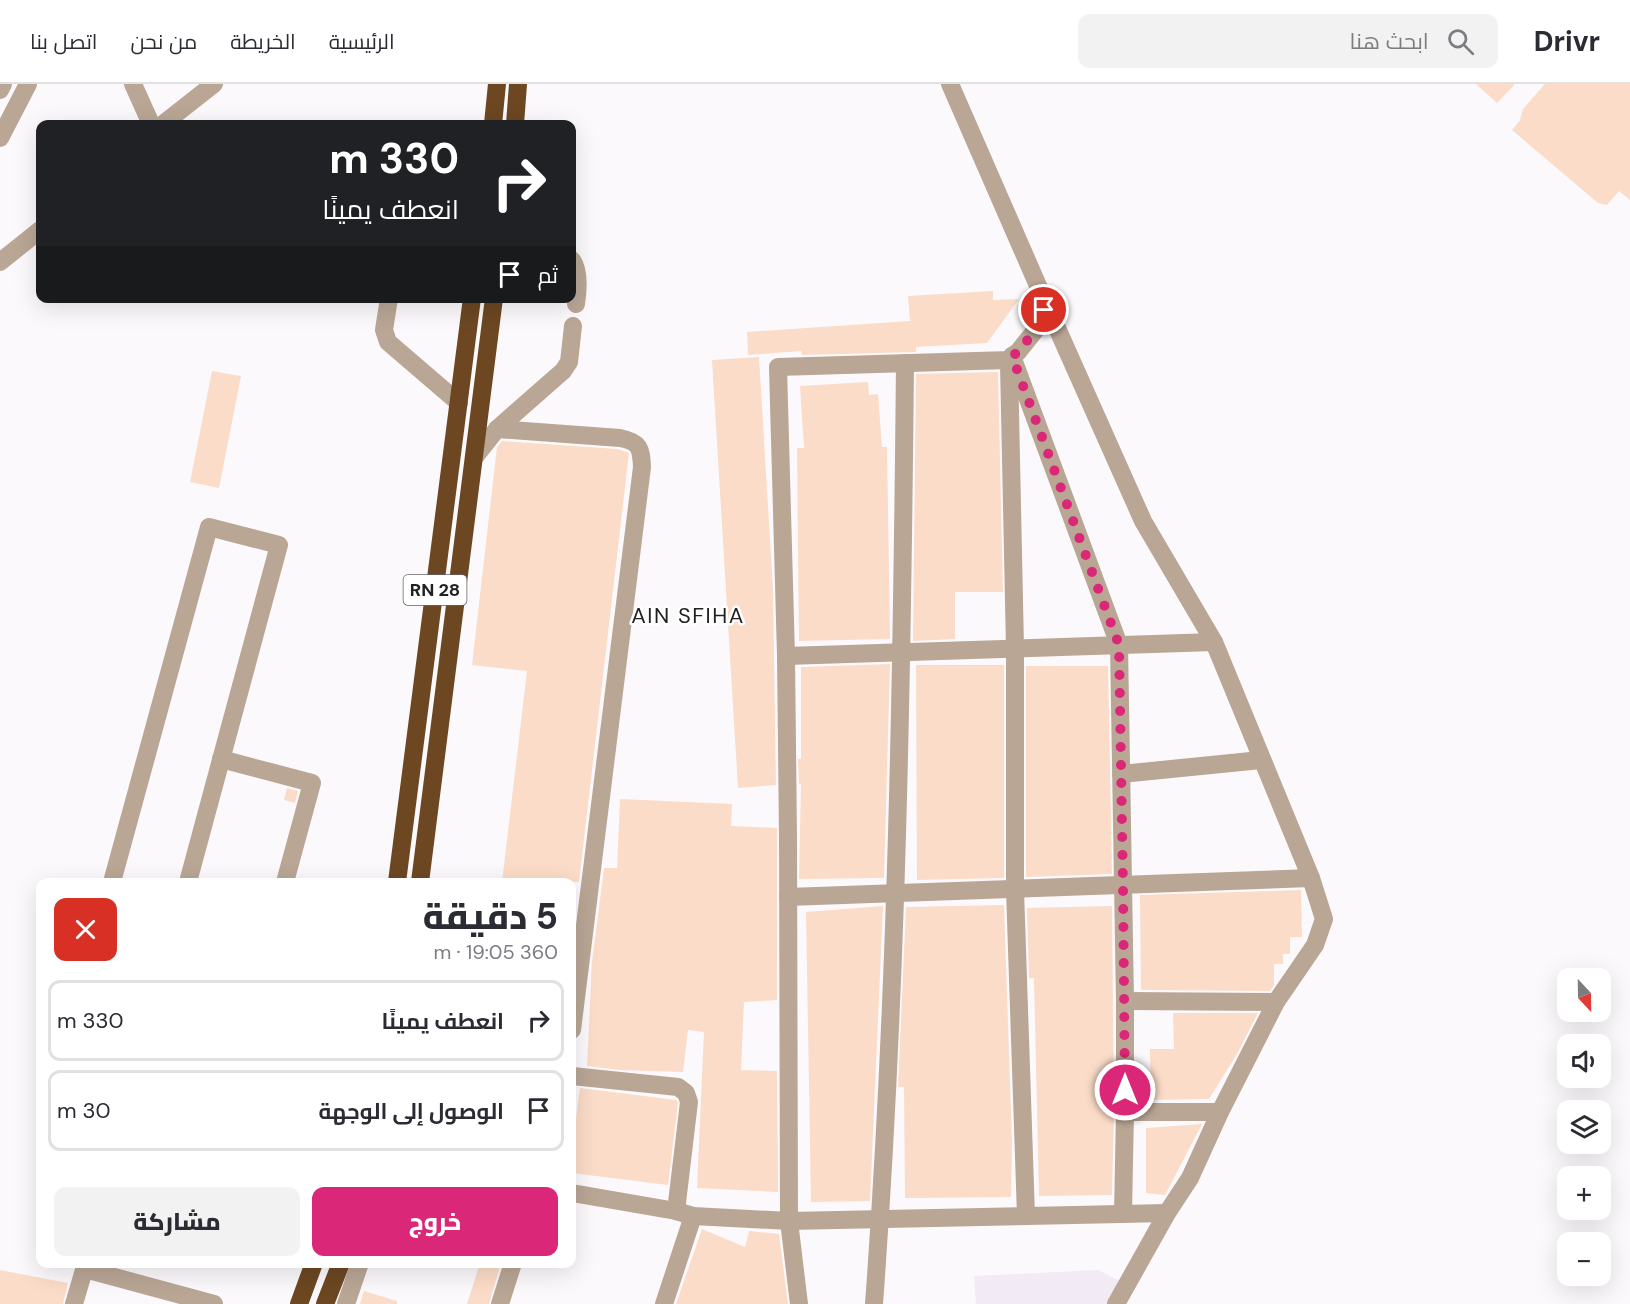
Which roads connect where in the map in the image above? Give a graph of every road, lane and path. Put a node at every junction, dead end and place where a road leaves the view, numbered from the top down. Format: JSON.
{"nodes":[{"id":1,"x":3,"y":84,"type":"edge"},
{"id":2,"x":28,"y":84,"type":"edge"},
{"id":3,"x":132,"y":84,"type":"edge"},
{"id":4,"x":214,"y":84,"type":"edge"},
{"id":5,"x":497,"y":84,"type":"edge"},
{"id":6,"x":518,"y":84,"type":"edge"},
{"id":7,"x":950,"y":84,"type":"edge"},
{"id":8,"x":0,"y":90,"type":"edge"},
{"id":9,"x":149,"y":120,"type":"edge"},
{"id":10,"x":168,"y":120,"type":"edge"},
{"id":11,"x":493,"y":120,"type":"edge"},
{"id":12,"x":515,"y":120,"type":"edge"},
{"id":13,"x":0,"y":138,"type":"edge"},
{"id":14,"x":36,"y":233,"type":"edge"},
{"id":15,"x":0,"y":262,"type":"edge"},
{"id":16,"x":576,"y":274,"type":"edge"},
{"id":17,"x":1039,"y":288,"type":"junction"},
{"id":18,"x":388,"y":303,"type":"edge"},
{"id":19,"x":471,"y":303,"type":"edge"},
{"id":20,"x":493,"y":303,"type":"edge"},
{"id":21,"x":576,"y":304,"type":"dead end"},
{"id":22,"x":573,"y":326,"type":"dead end"},
{"id":23,"x":1011,"y":358,"type":"junction"},
{"id":24,"x":905,"y":363,"type":"junction"},
{"id":25,"x":459,"y":403,"type":"junction"},
{"id":26,"x":497,"y":429,"type":"junction"},
{"id":27,"x":474,"y":458,"type":"junction"},
{"id":28,"x":1214,"y":642,"type":"junction"},
{"id":29,"x":1119,"y":645,"type":"junction"},
{"id":30,"x":1015,"y":648,"type":"junction"},
{"id":31,"x":902,"y":652,"type":"junction"},
{"id":32,"x":786,"y":656,"type":"junction"},
{"id":33,"x":222,"y":759,"type":"junction"},
{"id":34,"x":1261,"y":760,"type":"junction"},
{"id":35,"x":1121,"y":774,"type":"junction"},
{"id":36,"x":113,"y":878,"type":"edge"},
{"id":37,"x":189,"y":878,"type":"edge"},
{"id":38,"x":286,"y":878,"type":"edge"},
{"id":39,"x":399,"y":878,"type":"edge"},
{"id":40,"x":421,"y":878,"type":"edge"},
{"id":41,"x":1311,"y":878,"type":"junction"},
{"id":42,"x":1123,"y":885,"type":"junction"},
{"id":43,"x":1015,"y":890,"type":"junction"},
{"id":44,"x":896,"y":893,"type":"junction"},
{"id":45,"x":788,"y":897,"type":"junction"},
{"id":46,"x":576,"y":997,"type":"edge"},
{"id":47,"x":1125,"y":1001,"type":"junction"},
{"id":48,"x":1276,"y":1002,"type":"junction"},
{"id":49,"x":576,"y":1076,"type":"edge"},
{"id":50,"x":1125,"y":1112,"type":"junction"},
{"id":51,"x":1220,"y":1112,"type":"junction"},
{"id":52,"x":576,"y":1193,"type":"edge"},
{"id":53,"x":1167,"y":1212,"type":"junction"},
{"id":54,"x":684,"y":1213,"type":"junction"},
{"id":55,"x":1123,"y":1214,"type":"junction"},
{"id":56,"x":1026,"y":1216,"type":"junction"},
{"id":57,"x":880,"y":1220,"type":"junction"},
{"id":58,"x":789,"y":1221,"type":"junction"},
{"id":59,"x":85,"y":1268,"type":"edge"},
{"id":60,"x":93,"y":1268,"type":"edge"},
{"id":61,"x":312,"y":1268,"type":"edge"},
{"id":62,"x":339,"y":1268,"type":"edge"},
{"id":63,"x":358,"y":1268,"type":"edge"},
{"id":64,"x":511,"y":1268,"type":"edge"},
{"id":65,"x":74,"y":1304,"type":"edge"},
{"id":66,"x":214,"y":1304,"type":"edge"},
{"id":67,"x":299,"y":1304,"type":"edge"},
{"id":68,"x":325,"y":1304,"type":"edge"},
{"id":69,"x":346,"y":1304,"type":"edge"},
{"id":70,"x":500,"y":1304,"type":"edge"},
{"id":71,"x":664,"y":1304,"type":"edge"},
{"id":72,"x":799,"y":1304,"type":"edge"},
{"id":73,"x":874,"y":1304,"type":"edge"},
{"id":74,"x":1116,"y":1304,"type":"edge"}],
"edges":[{"from":1,"to":8,"type":"street"},
{"from":2,"to":13,"type":"street"},
{"from":3,"to":9,"type":"street"},
{"from":4,"to":10,"type":"street"},
{"from":5,"to":11,"type":"highway"},
{"from":6,"to":12,"type":"highway"},
{"from":7,"to":17,"type":"street"},
{"from":14,"to":15,"type":"street"},
{"from":16,"to":21,"type":"street"},
{"from":17,"to":23,"type":"street"},
{"from":17,"to":28,"type":"street"},
{"from":18,"to":25,"type":"street"},
{"from":19,"to":25,"type":"highway","number":"RN 28"},
{"from":20,"to":27,"type":"highway","number":"RN 28"},
{"from":22,"to":26,"type":"street"},
{"from":23,"to":24,"type":"street"},
{"from":23,"to":29,"type":"street"},
{"from":23,"to":30,"type":"street"},
{"from":24,"to":31,"type":"street"},
{"from":24,"to":32,"type":"street"},
{"from":25,"to":39,"type":"highway","number":"RN 28"},
{"from":26,"to":27,"type":"street"},
{"from":26,"to":46,"type":"street"},
{"from":27,"to":40,"type":"highway","number":"RN 28"},
{"from":28,"to":29,"type":"street"},
{"from":28,"to":34,"type":"street"},
{"from":29,"to":30,"type":"street"},
{"from":29,"to":35,"type":"street"},
{"from":30,"to":31,"type":"street"},
{"from":30,"to":43,"type":"street"},
{"from":31,"to":32,"type":"street"},
{"from":31,"to":44,"type":"street"},
{"from":32,"to":45,"type":"street"},
{"from":33,"to":36,"type":"street"},
{"from":33,"to":37,"type":"street"},
{"from":33,"to":38,"type":"street"},
{"from":34,"to":35,"type":"street"},
{"from":34,"to":41,"type":"street"},
{"from":35,"to":42,"type":"street"},
{"from":41,"to":42,"type":"street"},
{"from":41,"to":48,"type":"street"},
{"from":42,"to":43,"type":"street"},
{"from":42,"to":47,"type":"street"},
{"from":43,"to":44,"type":"street"},
{"from":43,"to":56,"type":"street"},
{"from":44,"to":45,"type":"street"},
{"from":44,"to":57,"type":"street"},
{"from":45,"to":58,"type":"street"},
{"from":47,"to":48,"type":"street"},
{"from":47,"to":50,"type":"street"},
{"from":48,"to":51,"type":"street"},
{"from":49,"to":54,"type":"street"},
{"from":50,"to":51,"type":"street"},
{"from":50,"to":55,"type":"street"},
{"from":51,"to":53,"type":"street"},
{"from":52,"to":54,"type":"street"},
{"from":53,"to":55,"type":"street"},
{"from":53,"to":74,"type":"street"},
{"from":54,"to":58,"type":"street"},
{"from":54,"to":71,"type":"street"},
{"from":55,"to":56,"type":"street"},
{"from":56,"to":57,"type":"street"},
{"from":57,"to":58,"type":"street"},
{"from":57,"to":73,"type":"street"},
{"from":58,"to":72,"type":"street"},
{"from":59,"to":65,"type":"street"},
{"from":60,"to":66,"type":"street"},
{"from":61,"to":67,"type":"highway"},
{"from":62,"to":68,"type":"highway"},
{"from":63,"to":69,"type":"street"},
{"from":64,"to":70,"type":"street"}]}
